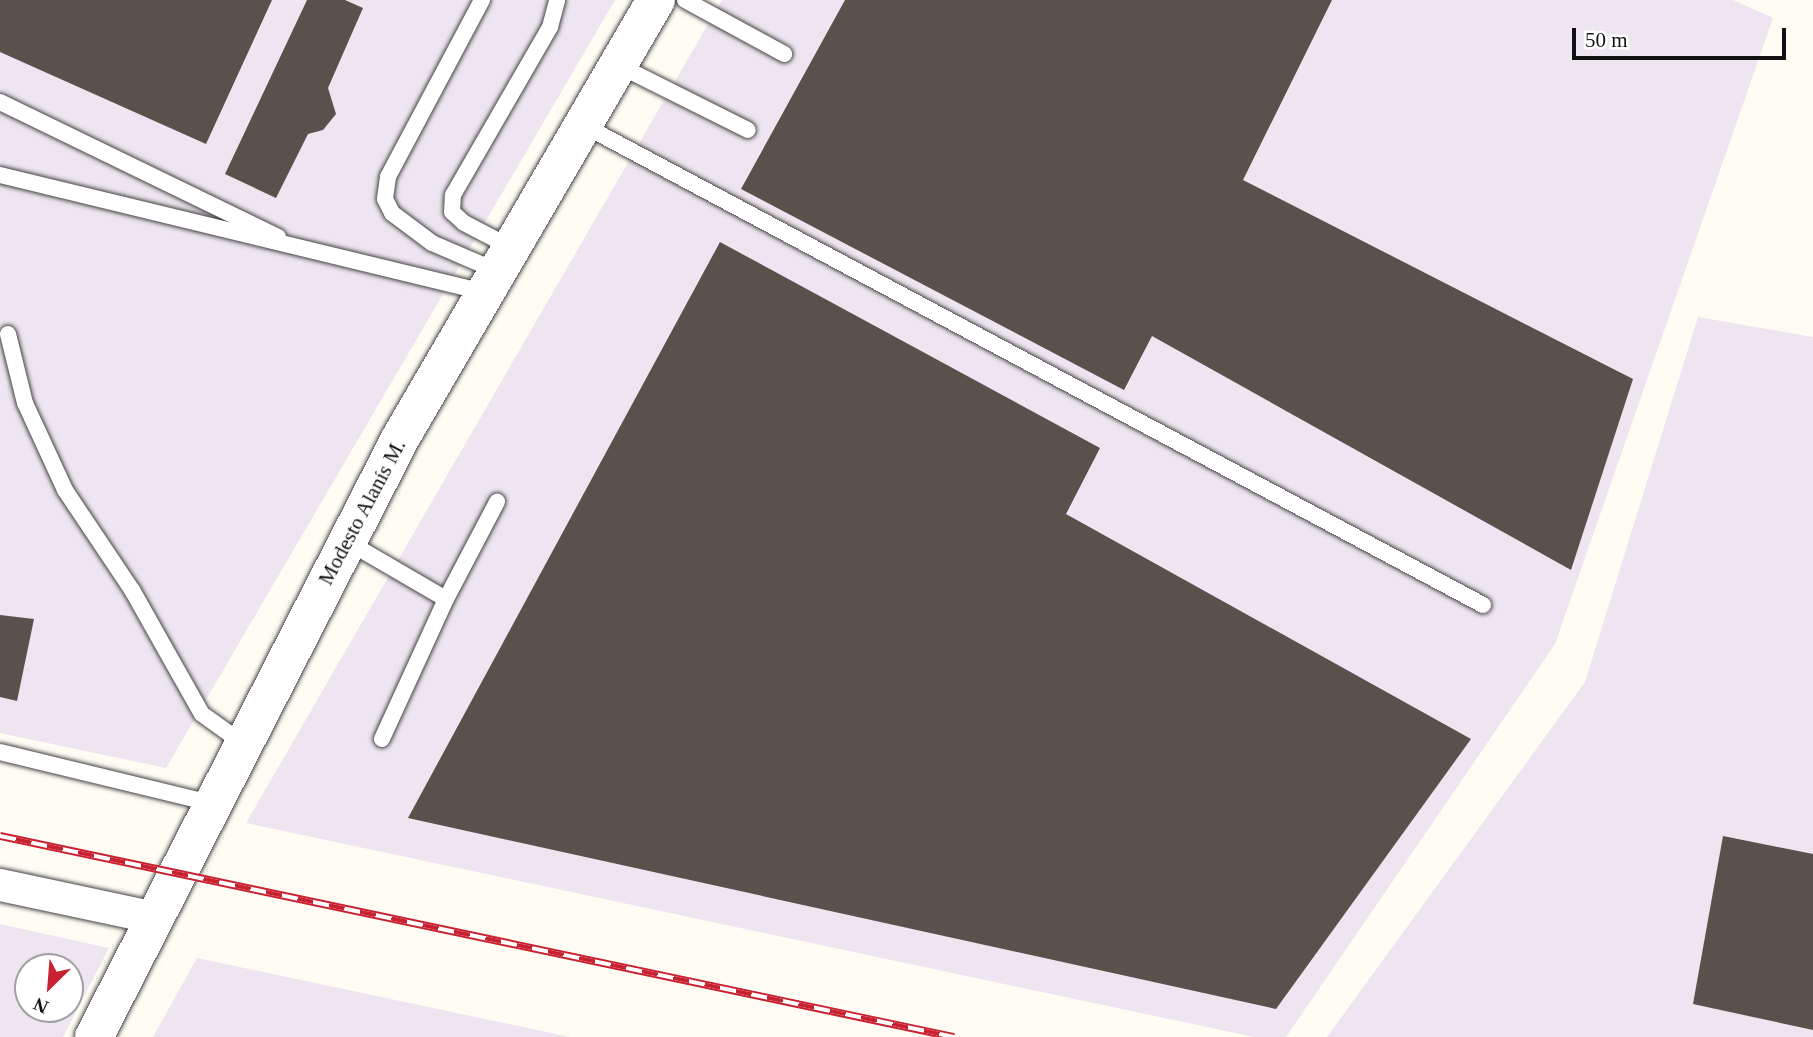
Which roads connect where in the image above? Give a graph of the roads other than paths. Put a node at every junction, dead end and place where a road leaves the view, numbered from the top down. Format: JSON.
{"nodes":[{"id":1,"x":482,"y":0,"type":"edge"},
{"id":2,"x":557,"y":0,"type":"edge"},
{"id":3,"x":656,"y":0,"type":"edge"},
{"id":4,"x":685,"y":0,"type":"edge"},
{"id":5,"x":784,"y":54,"type":"dead end"},
{"id":6,"x":618,"y":65,"type":"junction"},
{"id":7,"x":0,"y":102,"type":"edge"},
{"id":8,"x":583,"y":125,"type":"junction"},
{"id":9,"x":748,"y":130,"type":"dead end"},
{"id":10,"x":0,"y":175,"type":"edge"},
{"id":11,"x":308,"y":252,"type":"junction"},
{"id":12,"x":497,"y":270,"type":"junction"},
{"id":13,"x":8,"y":334,"type":"dead end"},
{"id":14,"x":497,"y":502,"type":"dead end"},
{"id":15,"x":346,"y":541,"type":"junction"},
{"id":16,"x":446,"y":600,"type":"junction"},
{"id":17,"x":1483,"y":605,"type":"dead end"},
{"id":18,"x":382,"y":739,"type":"dead end"},
{"id":19,"x":241,"y":742,"type":"junction"},
{"id":20,"x":0,"y":752,"type":"edge"},
{"id":21,"x":211,"y":803,"type":"junction"},
{"id":22,"x":0,"y":885,"type":"edge"},
{"id":23,"x":155,"y":918,"type":"junction"},
{"id":24,"x":94,"y":1037,"type":"edge"}],
"edges":[{"from":1,"to":12,"type":"lane"},
{"from":2,"to":12,"type":"lane"},
{"from":3,"to":6,"type":"street","name":"Modesto Alanís M."},
{"from":4,"to":5,"type":"lane"},
{"from":6,"to":8,"type":"street","name":"Modesto Alanís M."},
{"from":6,"to":9,"type":"lane"},
{"from":7,"to":11,"type":"lane"},
{"from":8,"to":12,"type":"street","name":"Modesto Alanís M."},
{"from":8,"to":17,"type":"lane"},
{"from":10,"to":11,"type":"lane"},
{"from":11,"to":12,"type":"lane"},
{"from":12,"to":15,"type":"street","name":"Modesto Alanís M."},
{"from":13,"to":19,"type":"lane"},
{"from":14,"to":16,"type":"lane"},
{"from":15,"to":16,"type":"lane"},
{"from":15,"to":19,"type":"street","name":"Modesto Alanís M."},
{"from":16,"to":18,"type":"lane"},
{"from":19,"to":21,"type":"street","name":"Modesto Alanís M."},
{"from":20,"to":21,"type":"lane"},
{"from":21,"to":23,"type":"street","name":"Modesto Alanís M."},
{"from":22,"to":23,"type":"street"},
{"from":23,"to":24,"type":"street","name":"Modesto Alanís M."}]}
